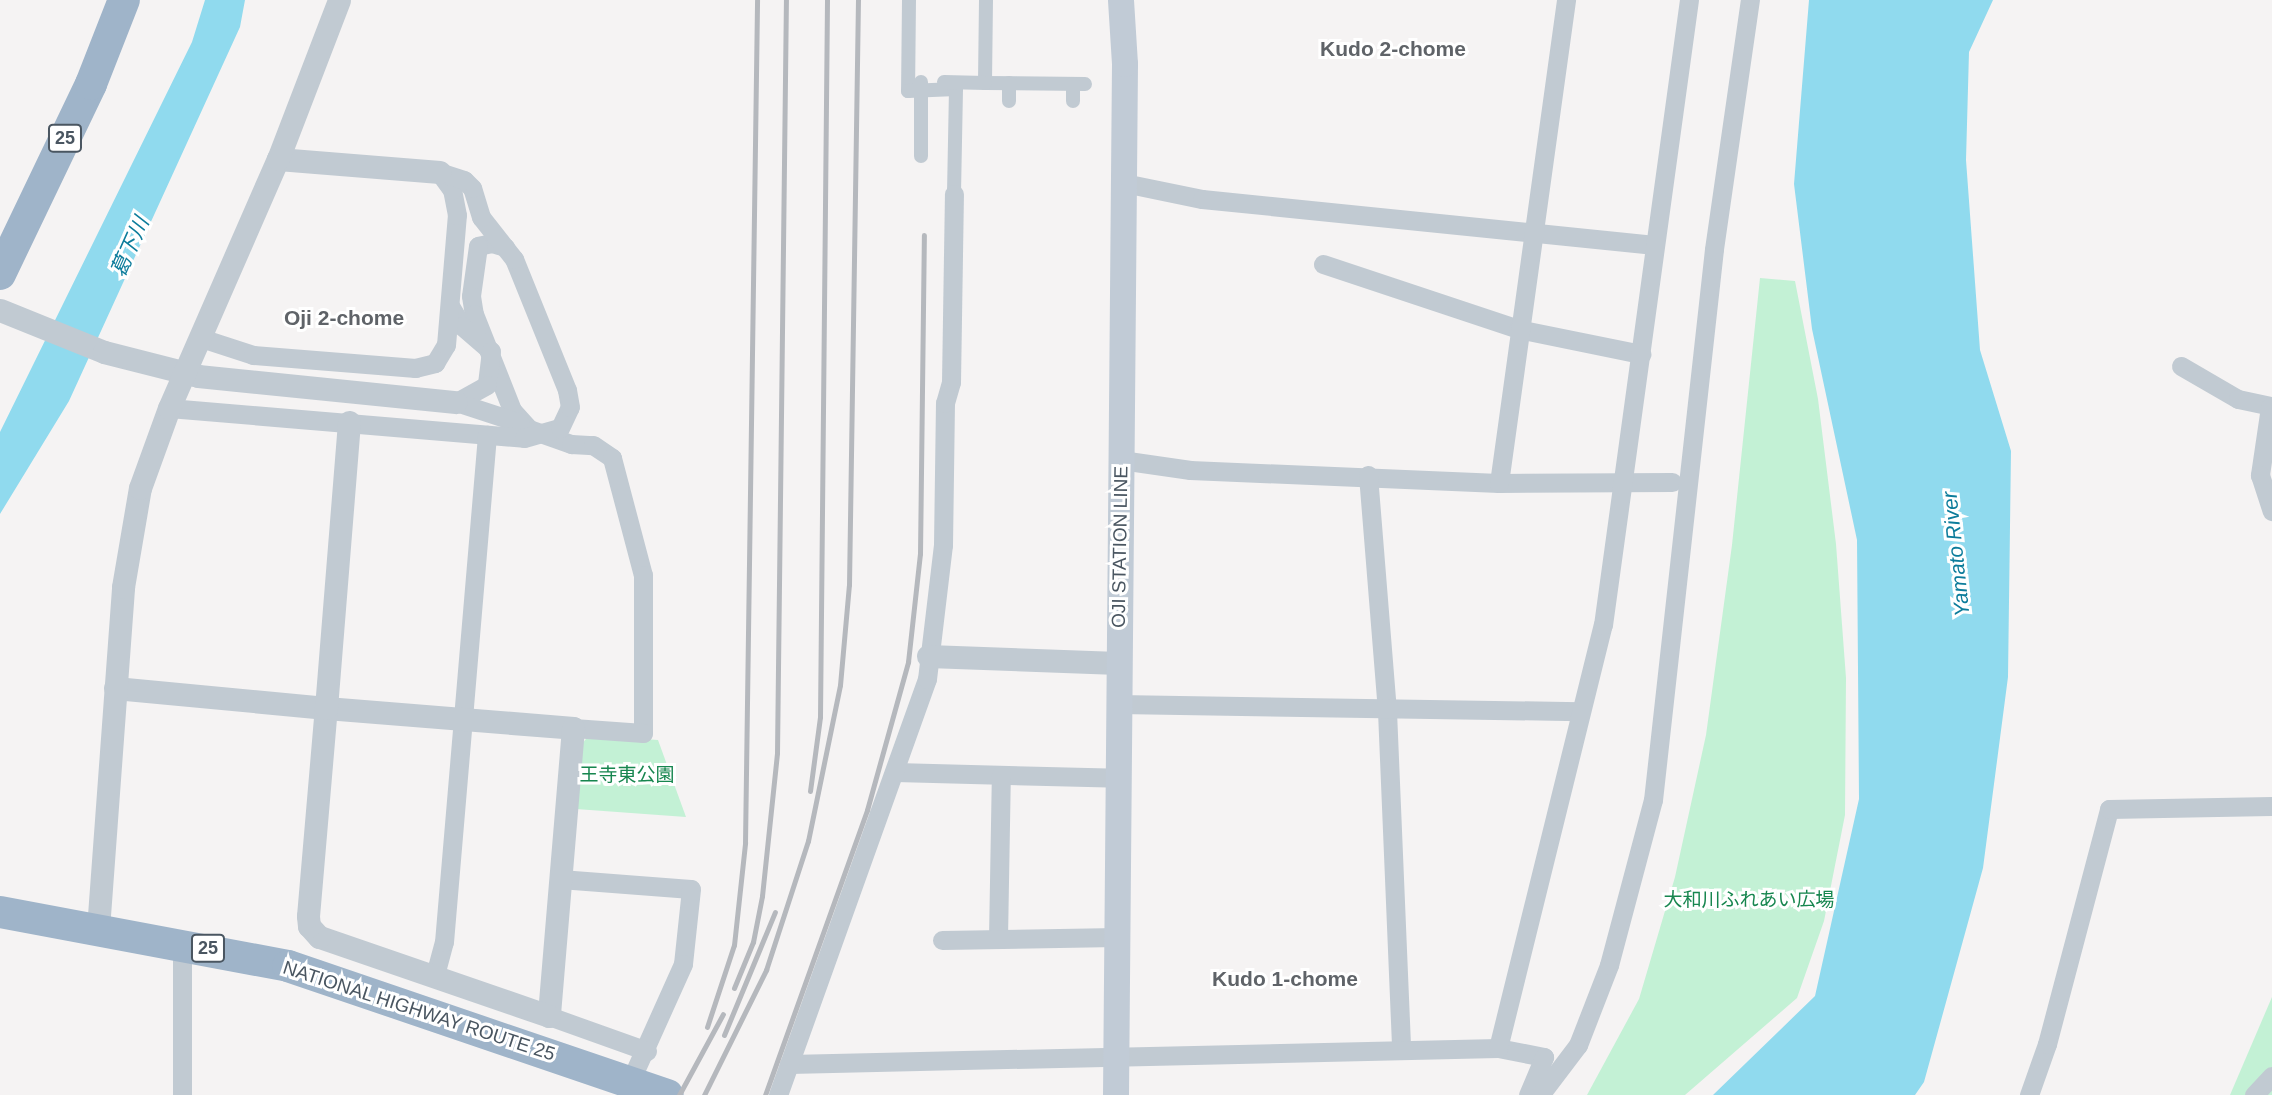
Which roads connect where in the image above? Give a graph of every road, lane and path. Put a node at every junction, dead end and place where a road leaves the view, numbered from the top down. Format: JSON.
{"nodes":[{"id":1,"x":124,"y":0,"type":"edge"},
{"id":2,"x":339,"y":0,"type":"edge"},
{"id":3,"x":909,"y":0,"type":"edge"},
{"id":4,"x":986,"y":0,"type":"edge"},
{"id":5,"x":1122,"y":0,"type":"edge"},
{"id":6,"x":1566,"y":0,"type":"edge"},
{"id":7,"x":1689,"y":0,"type":"edge"},
{"id":8,"x":1749,"y":0,"type":"edge"},
{"id":9,"x":985,"y":83,"type":"junction"},
{"id":10,"x":1009,"y":83,"type":"junction"},
{"id":11,"x":1009,"y":101,"type":"dead end"},
{"id":12,"x":1073,"y":101,"type":"dead end"},
{"id":13,"x":921,"y":156,"type":"dead end"},
{"id":14,"x":278,"y":159,"type":"junction"},
{"id":15,"x":439,"y":173,"type":"junction"},
{"id":16,"x":1124,"y":183,"type":"junction"},
{"id":17,"x":954,"y":194,"type":"joint"},
{"id":18,"x":489,"y":229,"type":"junction"},
{"id":19,"x":1532,"y":236,"type":"junction"},
{"id":20,"x":1655,"y":245,"type":"junction"},
{"id":21,"x":455,"y":246,"type":"junction"},
{"id":22,"x":505,"y":247,"type":"junction"},
{"id":23,"x":1323,"y":264,"type":"dead end"},
{"id":24,"x":0,"y":274,"type":"edge"},
{"id":25,"x":450,"y":306,"type":"junction"},
{"id":26,"x":0,"y":310,"type":"edge"},
{"id":27,"x":1518,"y":329,"type":"junction"},
{"id":28,"x":201,"y":338,"type":"junction"},
{"id":29,"x":491,"y":351,"type":"junction"},
{"id":30,"x":1641,"y":354,"type":"junction"},
{"id":31,"x":2180,"y":366,"type":"dead end"},
{"id":32,"x":456,"y":402,"type":"junction"},
{"id":33,"x":2271,"y":406,"type":"edge"},
{"id":34,"x":169,"y":408,"type":"junction"},
{"id":35,"x":349,"y":422,"type":"junction"},
{"id":36,"x":520,"y":423,"type":"junction"},
{"id":37,"x":548,"y":433,"type":"junction"},
{"id":38,"x":487,"y":435,"type":"junction"},
{"id":39,"x":1121,"y":460,"type":"junction"},
{"id":40,"x":1368,"y":475,"type":"junction"},
{"id":41,"x":1623,"y":481,"type":"junction"},
{"id":42,"x":1672,"y":482,"type":"dead end"},
{"id":43,"x":1499,"y":484,"type":"junction"},
{"id":44,"x":2272,"y":511,"type":"edge"},
{"id":45,"x":928,"y":656,"type":"junction"},
{"id":46,"x":1118,"y":663,"type":"junction"},
{"id":47,"x":115,"y":688,"type":"junction"},
{"id":48,"x":1118,"y":704,"type":"junction"},
{"id":49,"x":326,"y":708,"type":"junction"},
{"id":50,"x":1387,"y":711,"type":"junction"},
{"id":51,"x":1580,"y":711,"type":"junction"},
{"id":52,"x":463,"y":719,"type":"junction"},
{"id":53,"x":573,"y":729,"type":"junction"},
{"id":54,"x":895,"y":772,"type":"junction"},
{"id":55,"x":1001,"y":775,"type":"junction"},
{"id":56,"x":1118,"y":778,"type":"junction"},
{"id":57,"x":2272,"y":806,"type":"edge"},
{"id":58,"x":560,"y":879,"type":"junction"},
{"id":59,"x":0,"y":912,"type":"edge"},
{"id":60,"x":98,"y":929,"type":"junction"},
{"id":61,"x":1117,"y":937,"type":"junction"},
{"id":62,"x":998,"y":939,"type":"junction"},
{"id":63,"x":943,"y":940,"type":"dead end"},
{"id":64,"x":182,"y":943,"type":"junction"},
{"id":65,"x":435,"y":975,"type":"junction"},
{"id":66,"x":549,"y":1016,"type":"junction"},
{"id":67,"x":1498,"y":1048,"type":"junction"},
{"id":68,"x":1401,"y":1050,"type":"junction"},
{"id":69,"x":646,"y":1051,"type":"junction"},
{"id":70,"x":1117,"y":1056,"type":"junction"},
{"id":71,"x":789,"y":1064,"type":"junction"},
{"id":72,"x":2272,"y":1076,"type":"edge"},
{"id":73,"x":182,"y":1095,"type":"edge"},
{"id":74,"x":624,"y":1095,"type":"edge"},
{"id":75,"x":668,"y":1095,"type":"edge"},
{"id":76,"x":778,"y":1095,"type":"edge"},
{"id":77,"x":1116,"y":1095,"type":"edge"},
{"id":78,"x":1528,"y":1095,"type":"edge"},
{"id":79,"x":1540,"y":1095,"type":"edge"},
{"id":80,"x":2029,"y":1095,"type":"edge"},
{"id":81,"x":2254,"y":1095,"type":"edge"}],
"edges":[{"from":1,"to":24,"type":"highway","number":"25"},
{"from":2,"to":14,"type":"street"},
{"from":3,"to":17,"type":"street"},
{"from":4,"to":9,"type":"street"},
{"from":5,"to":16,"type":"main road","name":"OJI STATION LINE"},
{"from":6,"to":19,"type":"street"},
{"from":7,"to":20,"type":"street"},
{"from":8,"to":79,"type":"street"},
{"from":9,"to":10,"type":"street"},
{"from":9,"to":13,"type":"street"},
{"from":10,"to":11,"type":"street"},
{"from":10,"to":12,"type":"street"},
{"from":14,"to":15,"type":"street"},
{"from":14,"to":28,"type":"street"},
{"from":15,"to":18,"type":"street"},
{"from":15,"to":21,"type":"street"},
{"from":16,"to":19,"type":"street"},
{"from":16,"to":39,"type":"main road","name":"OJI STATION LINE"},
{"from":17,"to":45,"type":"street"},
{"from":18,"to":21,"type":"street"},
{"from":18,"to":22,"type":"street"},
{"from":19,"to":20,"type":"street"},
{"from":19,"to":27,"type":"street"},
{"from":20,"to":30,"type":"street"},
{"from":21,"to":25,"type":"street"},
{"from":22,"to":29,"type":"street"},
{"from":22,"to":37,"type":"street"},
{"from":23,"to":27,"type":"street"},
{"from":25,"to":28,"type":"street"},
{"from":25,"to":29,"type":"street"},
{"from":26,"to":32,"type":"street"},
{"from":27,"to":30,"type":"street"},
{"from":27,"to":43,"type":"street"},
{"from":28,"to":34,"type":"street"},
{"from":29,"to":32,"type":"street"},
{"from":29,"to":36,"type":"street"},
{"from":30,"to":41,"type":"street"},
{"from":31,"to":33,"type":"street"},
{"from":32,"to":36,"type":"street"},
{"from":33,"to":44,"type":"street"},
{"from":34,"to":35,"type":"street"},
{"from":34,"to":47,"type":"street"},
{"from":35,"to":38,"type":"street"},
{"from":35,"to":49,"type":"street"},
{"from":36,"to":37,"type":"street"},
{"from":37,"to":38,"type":"street"},
{"from":37,"to":53,"type":"street"},
{"from":38,"to":52,"type":"street"},
{"from":39,"to":40,"type":"street"},
{"from":39,"to":46,"type":"main road","name":"OJI STATION LINE"},
{"from":40,"to":43,"type":"street"},
{"from":40,"to":50,"type":"street"},
{"from":41,"to":42,"type":"street"},
{"from":41,"to":43,"type":"street"},
{"from":41,"to":51,"type":"street"},
{"from":45,"to":46,"type":"street"},
{"from":45,"to":54,"type":"street"},
{"from":46,"to":48,"type":"main road","name":"OJI STATION LINE"},
{"from":47,"to":49,"type":"street"},
{"from":47,"to":60,"type":"street"},
{"from":48,"to":50,"type":"street"},
{"from":48,"to":56,"type":"main road","name":"OJI STATION LINE"},
{"from":49,"to":52,"type":"street"},
{"from":49,"to":65,"type":"street"},
{"from":50,"to":51,"type":"street"},
{"from":50,"to":68,"type":"street"},
{"from":51,"to":67,"type":"street"},
{"from":52,"to":53,"type":"street"},
{"from":52,"to":65,"type":"street"},
{"from":53,"to":58,"type":"street"},
{"from":54,"to":55,"type":"street"},
{"from":54,"to":71,"type":"street"},
{"from":55,"to":56,"type":"street"},
{"from":55,"to":62,"type":"street"},
{"from":56,"to":61,"type":"main road","name":"OJI STATION LINE"},
{"from":57,"to":80,"type":"street"},
{"from":58,"to":66,"type":"street"},
{"from":58,"to":69,"type":"street"},
{"from":59,"to":60,"type":"highway","name":"NATIONAL HIGHWAY ROUTE 25","number":"25"},
{"from":60,"to":64,"type":"highway","name":"NATIONAL HIGHWAY ROUTE 25","number":"25"},
{"from":61,"to":62,"type":"street"},
{"from":61,"to":70,"type":"main road","name":"OJI STATION LINE"},
{"from":62,"to":63,"type":"street"},
{"from":64,"to":73,"type":"street"},
{"from":64,"to":75,"type":"highway","name":"NATIONAL HIGHWAY ROUTE 25","number":"25"},
{"from":65,"to":66,"type":"street"},
{"from":66,"to":69,"type":"street"},
{"from":67,"to":68,"type":"street"},
{"from":67,"to":78,"type":"street"},
{"from":68,"to":70,"type":"street"},
{"from":69,"to":74,"type":"street"},
{"from":70,"to":71,"type":"street"},
{"from":70,"to":77,"type":"main road","name":"OJI STATION LINE"},
{"from":71,"to":76,"type":"street"},
{"from":72,"to":81,"type":"street"}]}
